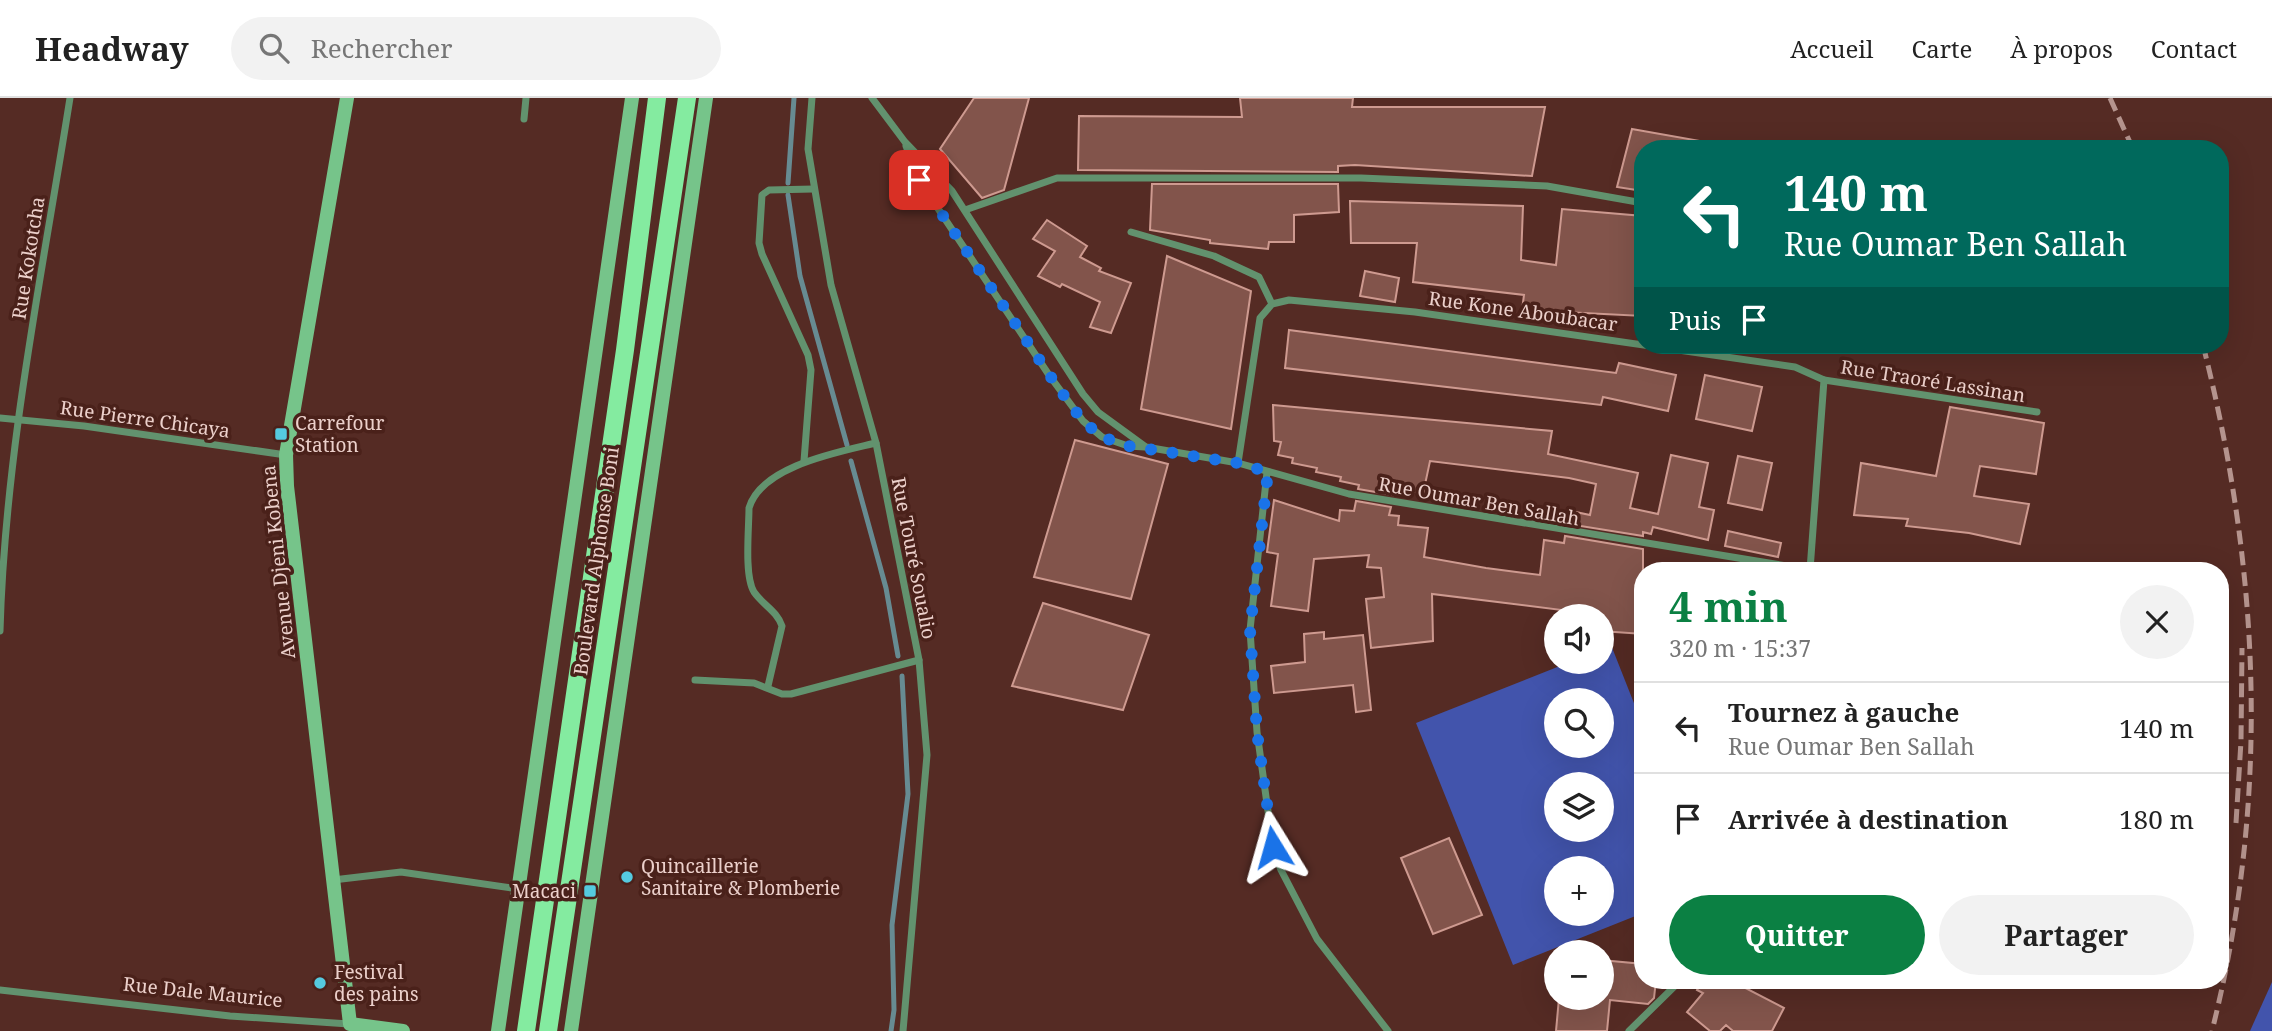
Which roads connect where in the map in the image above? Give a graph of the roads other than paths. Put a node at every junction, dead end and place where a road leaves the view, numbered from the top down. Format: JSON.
{"nodes":[{"id":1,"x":70,"y":98,"type":"edge"},
{"id":2,"x":347,"y":98,"type":"edge"},
{"id":3,"x":526,"y":98,"type":"edge"},
{"id":4,"x":632,"y":98,"type":"edge"},
{"id":5,"x":657,"y":98,"type":"edge"},
{"id":6,"x":687,"y":98,"type":"edge"},
{"id":7,"x":706,"y":98,"type":"edge"},
{"id":8,"x":812,"y":98,"type":"edge"},
{"id":9,"x":872,"y":98,"type":"edge"},
{"id":10,"x":524,"y":119,"type":"dead end"},
{"id":11,"x":905,"y":142,"type":"junction"},
{"id":12,"x":813,"y":189,"type":"junction"},
{"id":13,"x":1634,"y":201,"type":"edge"},
{"id":14,"x":965,"y":210,"type":"junction"},
{"id":15,"x":1131,"y":232,"type":"dead end"},
{"id":16,"x":1272,"y":304,"type":"junction"},
{"id":17,"x":1634,"y":344,"type":"edge"},
{"id":18,"x":1705,"y":354,"type":"edge"},
{"id":19,"x":1824,"y":380,"type":"junction"},
{"id":20,"x":2037,"y":412,"type":"dead end"},
{"id":21,"x":0,"y":418,"type":"edge"},
{"id":22,"x":19,"y":418,"type":"junction"},
{"id":23,"x":876,"y":443,"type":"junction"},
{"id":24,"x":1146,"y":447,"type":"junction"},
{"id":25,"x":286,"y":455,"type":"junction"},
{"id":26,"x":804,"y":461,"type":"junction"},
{"id":27,"x":1238,"y":463,"type":"junction"},
{"id":28,"x":1268,"y":472,"type":"junction"},
{"id":29,"x":1761,"y":562,"type":"edge"},
{"id":30,"x":1811,"y":562,"type":"edge"},
{"id":31,"x":1,"y":579,"type":"edge"},
{"id":32,"x":0,"y":631,"type":"edge"},
{"id":33,"x":919,"y":660,"type":"junction"},
{"id":34,"x":695,"y":680,"type":"dead end"},
{"id":35,"x":768,"y":686,"type":"junction"},
{"id":36,"x":333,"y":880,"type":"junction"},
{"id":37,"x":518,"y":889,"type":"junction"},
{"id":38,"x":1672,"y":989,"type":"edge"},
{"id":39,"x":0,"y":990,"type":"edge"},
{"id":40,"x":350,"y":1024,"type":"junction"},
{"id":41,"x":403,"y":1031,"type":"edge"},
{"id":42,"x":498,"y":1031,"type":"edge"},
{"id":43,"x":526,"y":1031,"type":"edge"},
{"id":44,"x":548,"y":1031,"type":"edge"},
{"id":45,"x":571,"y":1031,"type":"edge"},
{"id":46,"x":903,"y":1031,"type":"edge"},
{"id":47,"x":1388,"y":1031,"type":"edge"},
{"id":48,"x":1629,"y":1031,"type":"edge"}],
"edges":[{"from":1,"to":22,"type":"street","name":"Rue Kokotcha"},
{"from":2,"to":25,"type":"street","name":"Avenue Djeni Kobena"},
{"from":3,"to":10,"type":"street"},
{"from":4,"to":37,"type":"street","name":"Boulevard Alphonse Boni"},
{"from":5,"to":43,"type":"main road","name":"Boulevard Alphonse Boni"},
{"from":6,"to":44,"type":"main road","name":"Boulevard Alphonse Boni"},
{"from":7,"to":45,"type":"street"},
{"from":8,"to":12,"type":"street","name":"Rue Touré Soualio"},
{"from":9,"to":11,"type":"street","name":"Rue Oumar Ben Sallah"},
{"from":11,"to":14,"type":"street","name":"Rue Oumar Ben Sallah"},
{"from":11,"to":24,"type":"street","name":"Rue Oumar Ben Sallah"},
{"from":12,"to":23,"type":"street","name":"Rue Touré Soualio"},
{"from":12,"to":26,"type":"street"},
{"from":13,"to":14,"type":"street"},
{"from":14,"to":24,"type":"street","name":"Rue Oumar Ben Sallah"},
{"from":15,"to":16,"type":"street"},
{"from":16,"to":17,"type":"street","name":"Rue Kone Aboubacar"},
{"from":16,"to":27,"type":"street"},
{"from":18,"to":19,"type":"street","name":"Rue Kone Aboubacar"},
{"from":19,"to":20,"type":"street","name":"Rue Traoré Lassinan"},
{"from":19,"to":30,"type":"street"},
{"from":21,"to":22,"type":"street","name":"Rue Pierre Chicaya"},
{"from":22,"to":25,"type":"street","name":"Rue Pierre Chicaya"},
{"from":22,"to":31,"type":"street","name":"Rue Kokotcha"},
{"from":23,"to":26,"type":"street"},
{"from":23,"to":33,"type":"street","name":"Rue Touré Soualio"},
{"from":24,"to":27,"type":"street","name":"Rue Oumar Ben Sallah"},
{"from":25,"to":36,"type":"street","name":"Avenue Djeni Kobena"},
{"from":26,"to":35,"type":"street"},
{"from":27,"to":28,"type":"street","name":"Rue Oumar Ben Sallah"},
{"from":28,"to":29,"type":"street","name":"Rue Oumar Ben Sallah"},
{"from":28,"to":47,"type":"street"},
{"from":31,"to":32,"type":"street","name":"Rue Kokotcha"},
{"from":33,"to":35,"type":"street"},
{"from":33,"to":46,"type":"street","name":"Rue Touré Soualio"},
{"from":34,"to":35,"type":"street"},
{"from":36,"to":37,"type":"street"},
{"from":36,"to":40,"type":"street","name":"Avenue Djeni Kobena"},
{"from":37,"to":42,"type":"street","name":"Boulevard Alphonse Boni"},
{"from":38,"to":48,"type":"street"},
{"from":39,"to":40,"type":"street","name":"Rue Dale Maurice"},
{"from":40,"to":41,"type":"street","name":"Rue Dale Maurice"}]}
